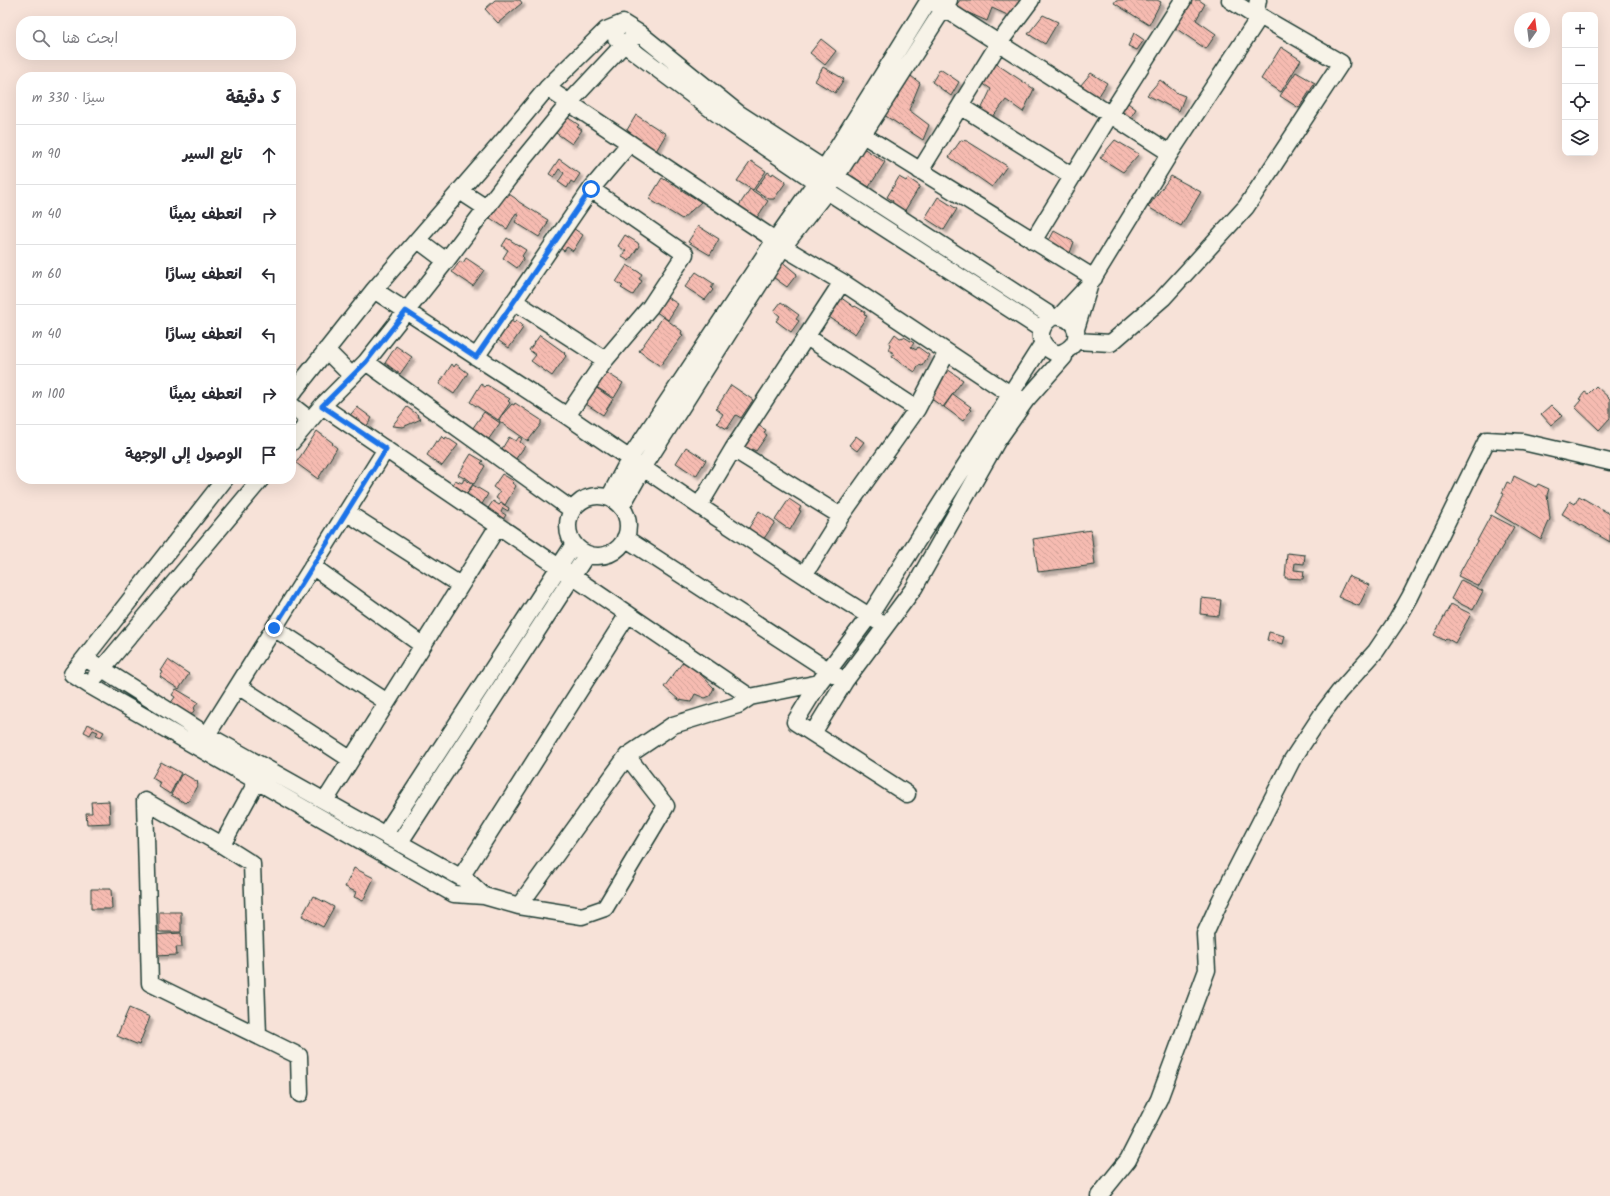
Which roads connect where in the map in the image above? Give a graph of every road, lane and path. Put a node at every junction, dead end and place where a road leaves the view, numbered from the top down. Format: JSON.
{"nodes":[{"id":1,"x":1031,"y":0,"type":"edge"},
{"id":2,"x":1183,"y":0,"type":"edge"},
{"id":3,"x":1230,"y":0,"type":"edge"},
{"id":4,"x":938,"y":2,"type":"edge"},
{"id":5,"x":1258,"y":11,"type":"edge"},
{"id":6,"x":606,"y":30,"type":"junction"},
{"id":7,"x":639,"y":32,"type":"junction"},
{"id":8,"x":999,"y":43,"type":"junction"},
{"id":9,"x":624,"y":44,"type":"junction"},
{"id":10,"x":547,"y":88,"type":"junction"},
{"id":11,"x":569,"y":103,"type":"junction"},
{"id":12,"x":960,"y":106,"type":"junction"},
{"id":13,"x":1110,"y":114,"type":"junction"},
{"id":14,"x":863,"y":135,"type":"junction"},
{"id":15,"x":502,"y":142,"type":"junction"},
{"id":16,"x":630,"y":143,"type":"junction"},
{"id":17,"x":1170,"y":153,"type":"junction"},
{"id":18,"x":524,"y":158,"type":"junction"},
{"id":19,"x":920,"y":171,"type":"junction"},
{"id":20,"x":1072,"y":176,"type":"junction"},
{"id":21,"x":826,"y":180,"type":"junction"},
{"id":22,"x":591,"y":189,"type":"junction"},
{"id":23,"x":460,"y":191,"type":"junction"},
{"id":24,"x":486,"y":208,"type":"junction"},
{"id":25,"x":418,"y":240,"type":"junction"},
{"id":26,"x":1033,"y":241,"type":"junction"},
{"id":27,"x":779,"y":243,"type":"junction"},
{"id":28,"x":446,"y":261,"type":"junction"},
{"id":29,"x":842,"y":282,"type":"junction"},
{"id":30,"x":1092,"y":282,"type":"junction"},
{"id":31,"x":374,"y":290,"type":"junction"},
{"id":32,"x":514,"y":301,"type":"junction"},
{"id":33,"x":406,"y":311,"type":"junction"},
{"id":34,"x":1056,"y":317,"type":"junction"},
{"id":35,"x":1076,"y":335,"type":"junction"},
{"id":36,"x":1042,"y":336,"type":"junction"},
{"id":37,"x":807,"y":337,"type":"junction"},
{"id":38,"x":326,"y":350,"type":"junction"},
{"id":39,"x":948,"y":352,"type":"junction"},
{"id":40,"x":476,"y":357,"type":"junction"},
{"id":41,"x":1064,"y":357,"type":"junction"},
{"id":42,"x":605,"y":360,"type":"junction"},
{"id":43,"x":366,"y":362,"type":"junction"},
{"id":44,"x":352,"y":376,"type":"junction"},
{"id":45,"x":296,"y":389,"type":"edge"},
{"id":46,"x":1010,"y":394,"type":"junction"},
{"id":47,"x":1026,"y":400,"type":"junction"},
{"id":48,"x":322,"y":406,"type":"junction"},
{"id":49,"x":296,"y":409,"type":"edge"},
{"id":50,"x":917,"y":409,"type":"junction"},
{"id":51,"x":567,"y":416,"type":"junction"},
{"id":52,"x":310,"y":420,"type":"junction"},
{"id":53,"x":296,"y":437,"type":"edge"},
{"id":54,"x":386,"y":449,"type":"junction"},
{"id":55,"x":733,"y":449,"type":"junction"},
{"id":56,"x":1610,"y":462,"type":"edge"},
{"id":57,"x":636,"y":463,"type":"junction"},
{"id":58,"x":221,"y":484,"type":"edge"},
{"id":59,"x":257,"y":484,"type":"edge"},
{"id":60,"x":615,"y":502,"type":"junction"},
{"id":61,"x":699,"y":506,"type":"junction"},
{"id":62,"x":203,"y":507,"type":"junction"},
{"id":63,"x":572,"y":510,"type":"junction"},
{"id":64,"x":346,"y":512,"type":"junction"},
{"id":65,"x":841,"y":516,"type":"junction"},
{"id":66,"x":224,"y":523,"type":"junction"},
{"id":67,"x":498,"y":526,"type":"junction"},
{"id":68,"x":625,"y":538,"type":"junction"},
{"id":69,"x":581,"y":549,"type":"junction"},
{"id":70,"x":164,"y":556,"type":"junction"},
{"id":71,"x":312,"y":566,"type":"junction"},
{"id":72,"x":183,"y":572,"type":"junction"},
{"id":73,"x":566,"y":572,"type":"junction"},
{"id":74,"x":804,"y":575,"type":"junction"},
{"id":75,"x":460,"y":585,"type":"junction"},
{"id":76,"x":628,"y":614,"type":"junction"},
{"id":77,"x":870,"y":615,"type":"junction"},
{"id":78,"x":886,"y":626,"type":"junction"},
{"id":79,"x":274,"y":628,"type":"junction"},
{"id":80,"x":422,"y":645,"type":"junction"},
{"id":81,"x":84,"y":658,"type":"junction"},
{"id":82,"x":102,"y":669,"type":"junction"},
{"id":83,"x":829,"y":670,"type":"junction"},
{"id":84,"x":845,"y":681,"type":"junction"},
{"id":85,"x":820,"y":684,"type":"junction"},
{"id":86,"x":89,"y":685,"type":"junction"},
{"id":87,"x":238,"y":686,"type":"junction"},
{"id":88,"x":750,"y":697,"type":"junction"},
{"id":89,"x":387,"y":702,"type":"junction"},
{"id":90,"x":813,"y":733,"type":"junction"},
{"id":91,"x":207,"y":735,"type":"junction"},
{"id":92,"x":627,"y":756,"type":"junction"},
{"id":93,"x":350,"y":759,"type":"junction"},
{"id":94,"x":270,"y":770,"type":"junction"},
{"id":95,"x":257,"y":781,"type":"junction"},
{"id":96,"x":907,"y":794,"type":"dead end"},
{"id":97,"x":325,"y":800,"type":"junction"},
{"id":98,"x":385,"y":834,"type":"junction"},
{"id":99,"x":400,"y":842,"type":"junction"},
{"id":100,"x":222,"y":845,"type":"junction"},
{"id":101,"x":461,"y":877,"type":"junction"},
{"id":102,"x":484,"y":896,"type":"junction"},
{"id":103,"x":519,"y":906,"type":"junction"},
{"id":104,"x":258,"y":1035,"type":"junction"},
{"id":105,"x":300,"y":1094,"type":"dead end"},
{"id":106,"x":1099,"y":1196,"type":"edge"}],
"edges":[{"from":1,"to":8,"type":"street"},
{"from":2,"to":13,"type":"street"},
{"from":3,"to":5,"type":"street"},
{"from":4,"to":8,"type":"street"},
{"from":4,"to":14,"type":"street"},
{"from":4,"to":21,"type":"street"},
{"from":5,"to":17,"type":"street"},
{"from":5,"to":35,"type":"street"},
{"from":6,"to":7,"type":"street"},
{"from":6,"to":9,"type":"street"},
{"from":6,"to":10,"type":"street"},
{"from":7,"to":9,"type":"street"},
{"from":7,"to":21,"type":"street"},
{"from":8,"to":12,"type":"street"},
{"from":8,"to":13,"type":"street"},
{"from":9,"to":11,"type":"street"},
{"from":9,"to":21,"type":"street"},
{"from":10,"to":11,"type":"street"},
{"from":10,"to":15,"type":"street"},
{"from":11,"to":16,"type":"street"},
{"from":11,"to":18,"type":"street"},
{"from":12,"to":19,"type":"street"},
{"from":12,"to":20,"type":"street"},
{"from":13,"to":17,"type":"street"},
{"from":13,"to":20,"type":"street"},
{"from":14,"to":19,"type":"street"},
{"from":14,"to":21,"type":"street"},
{"from":15,"to":18,"type":"street"},
{"from":15,"to":23,"type":"street"},
{"from":16,"to":22,"type":"street"},
{"from":16,"to":27,"type":"street"},
{"from":17,"to":30,"type":"street"},
{"from":18,"to":24,"type":"street"},
{"from":19,"to":26,"type":"street"},
{"from":20,"to":26,"type":"street"},
{"from":21,"to":27,"type":"street"},
{"from":21,"to":34,"type":"street"},
{"from":21,"to":36,"type":"street"},
{"from":22,"to":32,"type":"street"},
{"from":22,"to":42,"type":"street"},
{"from":23,"to":24,"type":"street"},
{"from":23,"to":25,"type":"street"},
{"from":24,"to":28,"type":"street"},
{"from":25,"to":28,"type":"street"},
{"from":25,"to":31,"type":"street"},
{"from":26,"to":30,"type":"street"},
{"from":27,"to":29,"type":"street"},
{"from":27,"to":57,"type":"street"},
{"from":28,"to":33,"type":"street"},
{"from":29,"to":37,"type":"street"},
{"from":29,"to":39,"type":"street"},
{"from":30,"to":34,"type":"street"},
{"from":30,"to":35,"type":"street"},
{"from":31,"to":33,"type":"street"},
{"from":31,"to":38,"type":"street"},
{"from":32,"to":40,"type":"street"},
{"from":32,"to":42,"type":"street"},
{"from":33,"to":40,"type":"street"},
{"from":33,"to":43,"type":"street"},
{"from":34,"to":35,"type":"street"},
{"from":34,"to":36,"type":"street"},
{"from":35,"to":41,"type":"street"},
{"from":36,"to":41,"type":"street"},
{"from":36,"to":46,"type":"street"},
{"from":37,"to":50,"type":"street"},
{"from":37,"to":55,"type":"street"},
{"from":38,"to":44,"type":"street"},
{"from":38,"to":45,"type":"street"},
{"from":39,"to":46,"type":"street"},
{"from":39,"to":50,"type":"street"},
{"from":40,"to":51,"type":"street"},
{"from":41,"to":47,"type":"street"},
{"from":42,"to":51,"type":"street"},
{"from":43,"to":44,"type":"street"},
{"from":43,"to":63,"type":"street"},
{"from":44,"to":48,"type":"street"},
{"from":46,"to":47,"type":"street"},
{"from":46,"to":77,"type":"street"},
{"from":47,"to":78,"type":"street"},
{"from":48,"to":52,"type":"street"},
{"from":48,"to":54,"type":"street"},
{"from":49,"to":52,"type":"street"},
{"from":50,"to":65,"type":"street"},
{"from":51,"to":57,"type":"street"},
{"from":52,"to":53,"type":"street"},
{"from":54,"to":64,"type":"street"},
{"from":54,"to":67,"type":"street"},
{"from":55,"to":61,"type":"street"},
{"from":55,"to":65,"type":"street"},
{"from":56,"to":106,"type":"street"},
{"from":57,"to":60,"type":"street"},
{"from":57,"to":61,"type":"street"},
{"from":58,"to":62,"type":"street"},
{"from":59,"to":66,"type":"street"},
{"from":60,"to":63,"type":"street"},
{"from":60,"to":68,"type":"street"},
{"from":61,"to":74,"type":"street"},
{"from":62,"to":66,"type":"street"},
{"from":62,"to":70,"type":"street"},
{"from":63,"to":69,"type":"street"},
{"from":64,"to":71,"type":"street"},
{"from":64,"to":75,"type":"street"},
{"from":65,"to":74,"type":"street"},
{"from":66,"to":72,"type":"street"},
{"from":67,"to":73,"type":"street"},
{"from":67,"to":75,"type":"street"},
{"from":68,"to":69,"type":"street"},
{"from":68,"to":83,"type":"street"},
{"from":69,"to":73,"type":"street"},
{"from":70,"to":72,"type":"street"},
{"from":70,"to":81,"type":"street"},
{"from":71,"to":79,"type":"street"},
{"from":71,"to":80,"type":"street"},
{"from":72,"to":82,"type":"street"},
{"from":73,"to":76,"type":"street"},
{"from":73,"to":98,"type":"street"},
{"from":73,"to":99,"type":"street"},
{"from":74,"to":77,"type":"street"},
{"from":75,"to":80,"type":"street"},
{"from":76,"to":88,"type":"street"},
{"from":76,"to":101,"type":"street"},
{"from":77,"to":78,"type":"street"},
{"from":77,"to":83,"type":"street"},
{"from":78,"to":84,"type":"street"},
{"from":79,"to":87,"type":"street"},
{"from":79,"to":89,"type":"street"},
{"from":80,"to":89,"type":"street"},
{"from":81,"to":82,"type":"street"},
{"from":81,"to":86,"type":"street"},
{"from":82,"to":86,"type":"street"},
{"from":82,"to":91,"type":"street"},
{"from":83,"to":84,"type":"street"},
{"from":83,"to":85,"type":"street"},
{"from":84,"to":90,"type":"street"},
{"from":85,"to":88,"type":"street"},
{"from":85,"to":90,"type":"street"},
{"from":86,"to":95,"type":"street"},
{"from":87,"to":91,"type":"street"},
{"from":87,"to":93,"type":"street"},
{"from":88,"to":92,"type":"street"},
{"from":89,"to":93,"type":"street"},
{"from":90,"to":96,"type":"street"},
{"from":91,"to":94,"type":"street"},
{"from":92,"to":103,"type":"street"},
{"from":92,"to":103,"type":"street"},
{"from":93,"to":97,"type":"street"},
{"from":94,"to":95,"type":"street"},
{"from":94,"to":97,"type":"street"},
{"from":95,"to":100,"type":"street"},
{"from":95,"to":102,"type":"street"},
{"from":97,"to":98,"type":"street"},
{"from":98,"to":99,"type":"street"},
{"from":99,"to":101,"type":"street"},
{"from":100,"to":104,"type":"street"},
{"from":100,"to":104,"type":"street"},
{"from":101,"to":102,"type":"street"},
{"from":102,"to":103,"type":"street"},
{"from":104,"to":105,"type":"street"}]}
